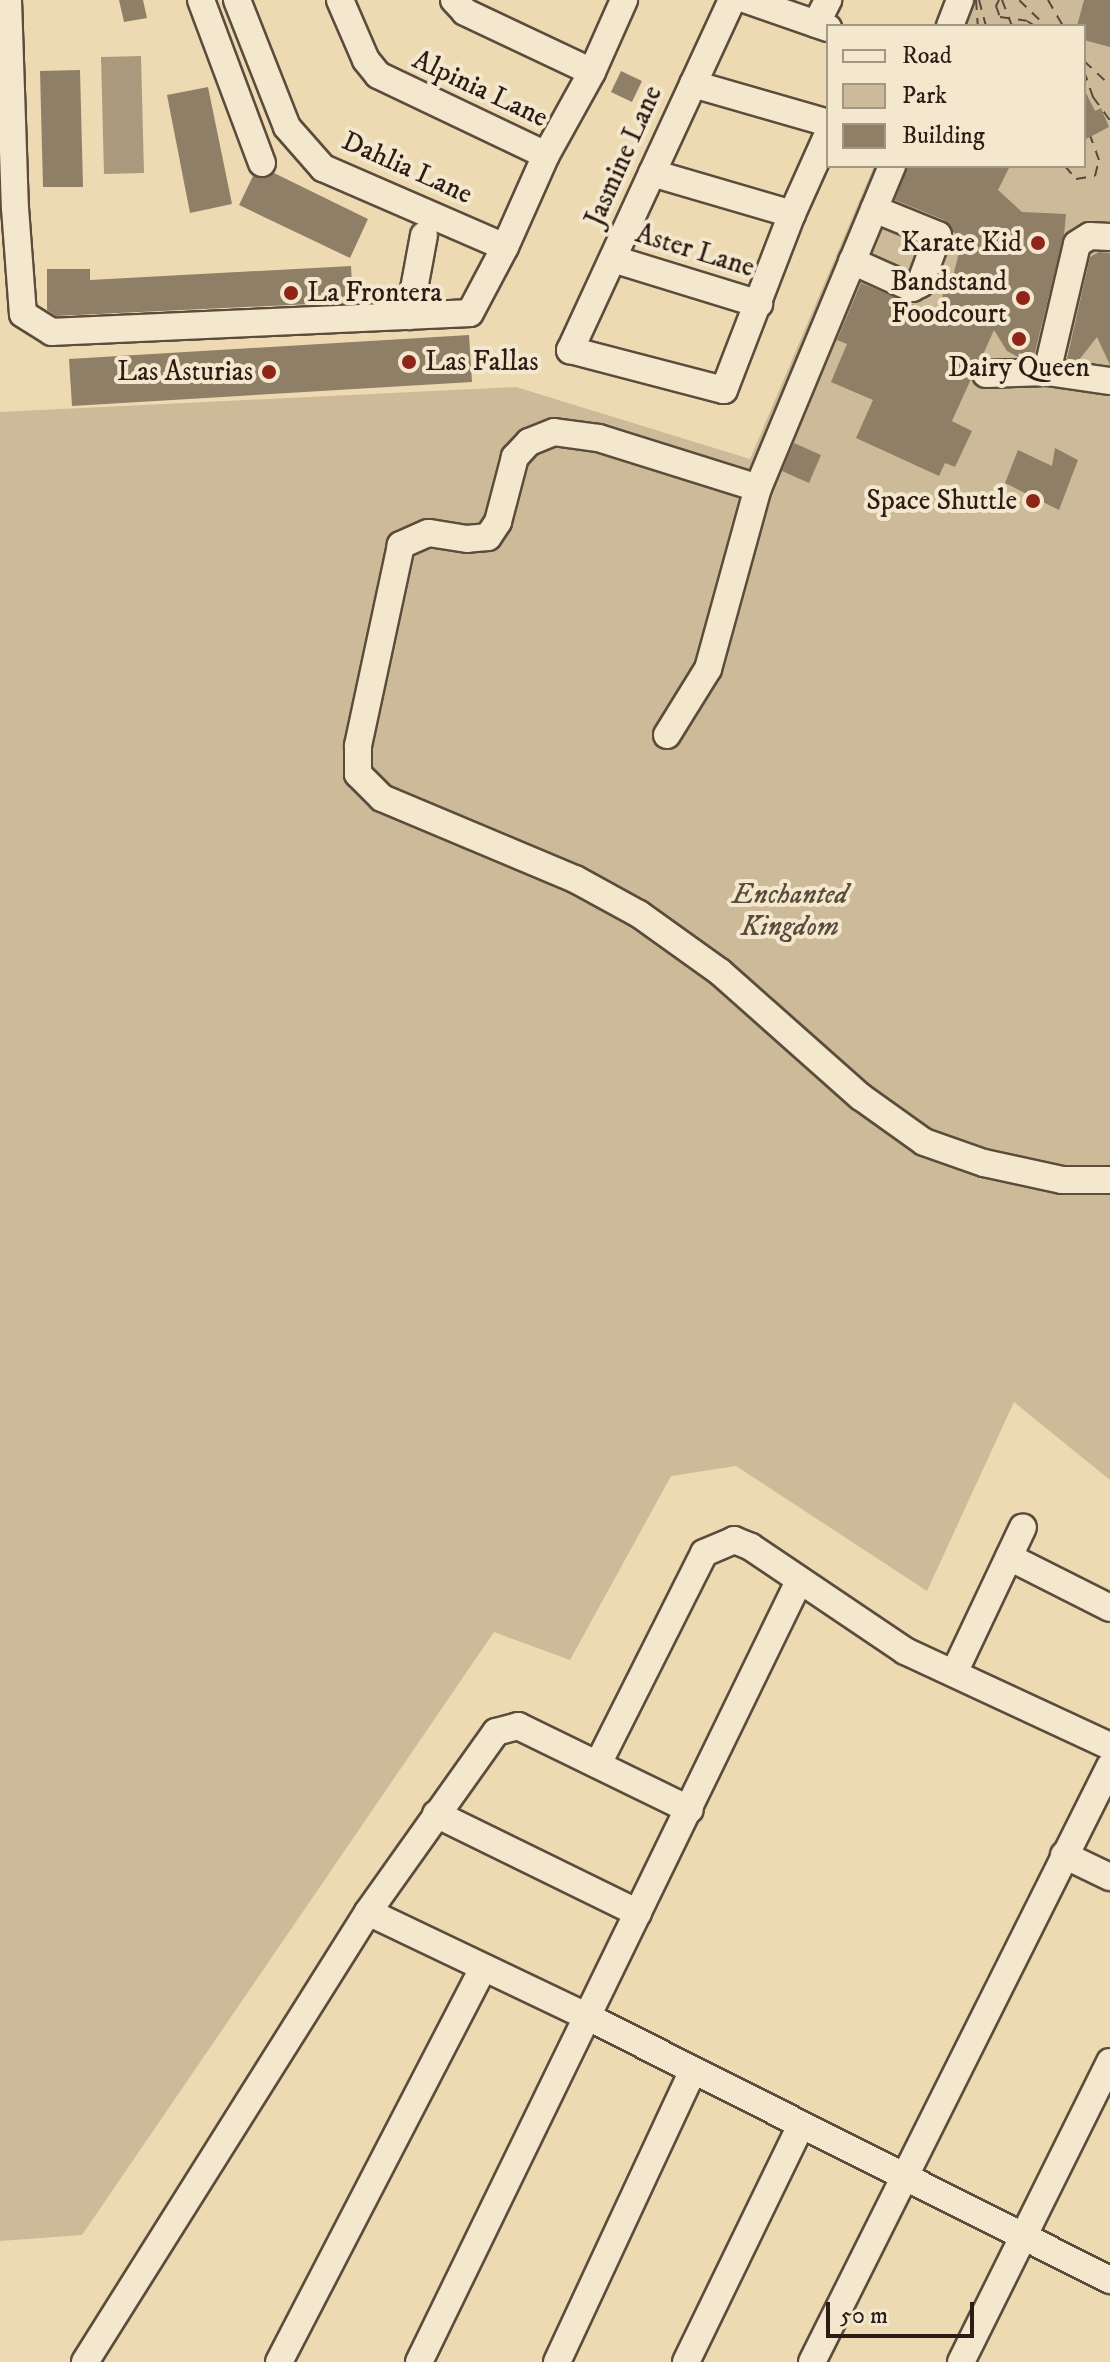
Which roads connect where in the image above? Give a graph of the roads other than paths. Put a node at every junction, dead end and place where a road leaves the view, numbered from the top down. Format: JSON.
{"nodes":[{"id":1,"x":8,"y":0,"type":"edge"},
{"id":2,"x":201,"y":0,"type":"edge"},
{"id":3,"x":237,"y":0,"type":"edge"},
{"id":4,"x":340,"y":0,"type":"edge"},
{"id":5,"x":454,"y":0,"type":"edge"},
{"id":6,"x":624,"y":0,"type":"edge"},
{"id":7,"x":732,"y":0,"type":"edge"},
{"id":8,"x":747,"y":0,"type":"edge"},
{"id":9,"x":828,"y":0,"type":"edge"},
{"id":10,"x":960,"y":0,"type":"edge"},
{"id":11,"x":951,"y":24,"type":"edge"},
{"id":12,"x":822,"y":26,"type":"edge"},
{"id":13,"x":592,"y":72,"type":"junction"},
{"id":14,"x":693,"y":84,"type":"junction"},
{"id":15,"x":826,"y":122,"type":"edge"},
{"id":16,"x":826,"y":138,"type":"edge"},
{"id":17,"x":546,"y":155,"type":"junction"},
{"id":18,"x":262,"y":163,"type":"dead end"},
{"id":19,"x":891,"y":168,"type":"edge"},
{"id":20,"x":652,"y":173,"type":"junction"},
{"id":21,"x":874,"y":209,"type":"junction"},
{"id":22,"x":792,"y":214,"type":"junction"},
{"id":23,"x":424,"y":235,"type":"dead end"},
{"id":24,"x":1110,"y":237,"type":"edge"},
{"id":25,"x":505,"y":247,"type":"junction"},
{"id":26,"x":613,"y":259,"type":"junction"},
{"id":27,"x":852,"y":261,"type":"junction"},
{"id":28,"x":759,"y":304,"type":"junction"},
{"id":29,"x":409,"y":316,"type":"junction"},
{"id":30,"x":1047,"y":372,"type":"junction"},
{"id":31,"x":986,"y":374,"type":"dead end"},
{"id":32,"x":1110,"y":381,"type":"edge"},
{"id":33,"x":758,"y":488,"type":"junction"},
{"id":34,"x":667,"y":735,"type":"dead end"},
{"id":35,"x":1110,"y":1180,"type":"edge"},
{"id":36,"x":1023,"y":1527,"type":"dead end"},
{"id":37,"x":1009,"y":1557,"type":"junction"},
{"id":38,"x":799,"y":1581,"type":"junction"},
{"id":39,"x":1110,"y":1608,"type":"edge"},
{"id":40,"x":954,"y":1673,"type":"junction"},
{"id":41,"x":1110,"y":1746,"type":"edge"},
{"id":42,"x":598,"y":1764,"type":"junction"},
{"id":43,"x":1110,"y":1766,"type":"edge"},
{"id":44,"x":690,"y":1810,"type":"junction"},
{"id":45,"x":436,"y":1814,"type":"junction"},
{"id":46,"x":1064,"y":1855,"type":"junction"},
{"id":47,"x":1110,"y":1877,"type":"edge"},
{"id":48,"x":368,"y":1912,"type":"junction"},
{"id":49,"x":638,"y":1913,"type":"junction"},
{"id":50,"x":483,"y":1968,"type":"junction"},
{"id":51,"x":586,"y":2016,"type":"junction"},
{"id":52,"x":1110,"y":2062,"type":"edge"},
{"id":53,"x":692,"y":2072,"type":"junction"},
{"id":54,"x":801,"y":2125,"type":"junction"},
{"id":55,"x":905,"y":2177,"type":"junction"},
{"id":56,"x":1022,"y":2235,"type":"junction"},
{"id":57,"x":1110,"y":2280,"type":"edge"},
{"id":58,"x":85,"y":2362,"type":"edge"},
{"id":59,"x":279,"y":2362,"type":"edge"},
{"id":60,"x":419,"y":2362,"type":"edge"},
{"id":61,"x":557,"y":2362,"type":"edge"},
{"id":62,"x":686,"y":2362,"type":"edge"},
{"id":63,"x":812,"y":2362,"type":"edge"},
{"id":64,"x":961,"y":2362,"type":"edge"}],
"edges":[{"from":1,"to":29,"type":"street"},
{"from":2,"to":18,"type":"street"},
{"from":3,"to":25,"type":"street","name":"Dahlia Lane"},
{"from":4,"to":17,"type":"street","name":"Alpinia Lane"},
{"from":5,"to":13,"type":"street"},
{"from":6,"to":13,"type":"street"},
{"from":7,"to":14,"type":"street","name":"Jasmine Lane"},
{"from":8,"to":12,"type":"street"},
{"from":9,"to":12,"type":"street"},
{"from":10,"to":11,"type":"street"},
{"from":13,"to":17,"type":"street"},
{"from":14,"to":15,"type":"street"},
{"from":14,"to":20,"type":"street","name":"Jasmine Lane"},
{"from":16,"to":22,"type":"street"},
{"from":17,"to":25,"type":"street"},
{"from":19,"to":21,"type":"street"},
{"from":20,"to":22,"type":"street"},
{"from":20,"to":26,"type":"street","name":"Jasmine Lane"},
{"from":21,"to":27,"type":"street"},
{"from":21,"to":27,"type":"street"},
{"from":22,"to":28,"type":"street"},
{"from":23,"to":29,"type":"street"},
{"from":24,"to":30,"type":"street"},
{"from":25,"to":29,"type":"street"},
{"from":26,"to":28,"type":"street","name":"Aster Lane"},
{"from":26,"to":28,"type":"street","name":"Jasmine Lane"},
{"from":27,"to":33,"type":"street"},
{"from":30,"to":31,"type":"street"},
{"from":30,"to":32,"type":"street"},
{"from":33,"to":34,"type":"street"},
{"from":33,"to":35,"type":"street"},
{"from":36,"to":37,"type":"street"},
{"from":37,"to":39,"type":"street"},
{"from":37,"to":40,"type":"street"},
{"from":38,"to":40,"type":"street"},
{"from":38,"to":42,"type":"street"},
{"from":38,"to":44,"type":"street"},
{"from":40,"to":41,"type":"street"},
{"from":42,"to":44,"type":"street"},
{"from":42,"to":45,"type":"street"},
{"from":43,"to":46,"type":"street"},
{"from":44,"to":49,"type":"street"},
{"from":45,"to":48,"type":"street"},
{"from":45,"to":49,"type":"street"},
{"from":46,"to":47,"type":"street"},
{"from":46,"to":55,"type":"street"},
{"from":48,"to":50,"type":"street"},
{"from":48,"to":58,"type":"street"},
{"from":49,"to":51,"type":"street"},
{"from":50,"to":51,"type":"street"},
{"from":50,"to":59,"type":"street"},
{"from":51,"to":53,"type":"street"},
{"from":51,"to":60,"type":"street"},
{"from":52,"to":56,"type":"street"},
{"from":53,"to":54,"type":"street"},
{"from":53,"to":61,"type":"street"},
{"from":54,"to":55,"type":"street"},
{"from":54,"to":62,"type":"street"},
{"from":55,"to":56,"type":"street"},
{"from":55,"to":63,"type":"street"},
{"from":56,"to":57,"type":"street"},
{"from":56,"to":64,"type":"street"}]}
